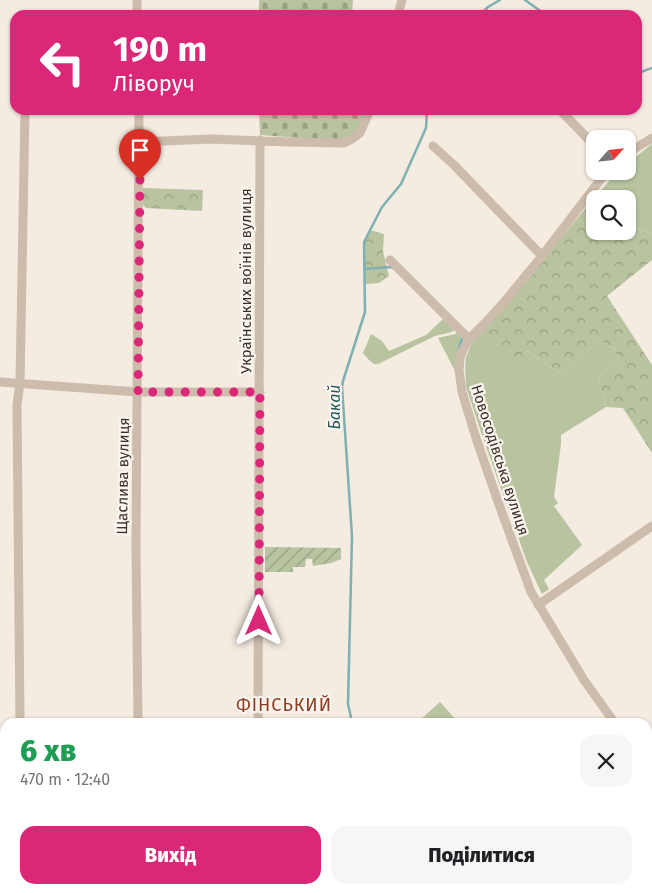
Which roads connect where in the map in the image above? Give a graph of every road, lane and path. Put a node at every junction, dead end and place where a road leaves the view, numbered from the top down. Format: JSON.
{"nodes":[{"id":1,"x":25,"y":115,"type":"edge"},
{"id":2,"x":139,"y":115,"type":"edge"},
{"id":3,"x":368,"y":115,"type":"edge"},
{"id":4,"x":565,"y":115,"type":"edge"},
{"id":5,"x":586,"y":137,"type":"edge"},
{"id":6,"x":652,"y":138,"type":"edge"},
{"id":7,"x":260,"y":140,"type":"junction"},
{"id":8,"x":140,"y":142,"type":"junction"},
{"id":9,"x":434,"y":146,"type":"dead end"},
{"id":10,"x":636,"y":148,"type":"edge"},
{"id":11,"x":600,"y":180,"type":"edge"},
{"id":12,"x":542,"y":256,"type":"junction"},
{"id":13,"x":390,"y":260,"type":"dead end"},
{"id":14,"x":469,"y":339,"type":"junction"},
{"id":15,"x":0,"y":382,"type":"edge"},
{"id":16,"x":20,"y":383,"type":"junction"},
{"id":17,"x":138,"y":392,"type":"junction"},
{"id":18,"x":260,"y":392,"type":"junction"},
{"id":19,"x":652,"y":526,"type":"edge"},
{"id":20,"x":538,"y":605,"type":"junction"},
{"id":21,"x":20,"y":718,"type":"edge"},
{"id":22,"x":138,"y":718,"type":"edge"},
{"id":23,"x":258,"y":718,"type":"edge"},
{"id":24,"x":611,"y":718,"type":"edge"}],
"edges":[{"from":1,"to":16,"type":"street"},
{"from":2,"to":8,"type":"street","name":"Щаслива вулиця"},
{"from":3,"to":7,"type":"street"},
{"from":4,"to":5,"type":"street"},
{"from":6,"to":10,"type":"street"},
{"from":7,"to":8,"type":"street"},
{"from":7,"to":18,"type":"street","name":"Українських воїнів вулиця"},
{"from":8,"to":17,"type":"street","name":"Щаслива вулиця"},
{"from":9,"to":12,"type":"street"},
{"from":11,"to":12,"type":"street","name":"Новосодівська вулиця"},
{"from":12,"to":14,"type":"street","name":"Новосодівська вулиця"},
{"from":13,"to":14,"type":"street"},
{"from":14,"to":20,"type":"street","name":"Новосодівська вулиця"},
{"from":15,"to":16,"type":"street"},
{"from":16,"to":17,"type":"street"},
{"from":16,"to":21,"type":"street"},
{"from":17,"to":18,"type":"street"},
{"from":17,"to":22,"type":"street","name":"Щаслива вулиця"},
{"from":18,"to":23,"type":"street","name":"Українських воїнів вулиця"},
{"from":19,"to":20,"type":"street"},
{"from":20,"to":24,"type":"street","name":"Новосодівська вулиця"}]}
